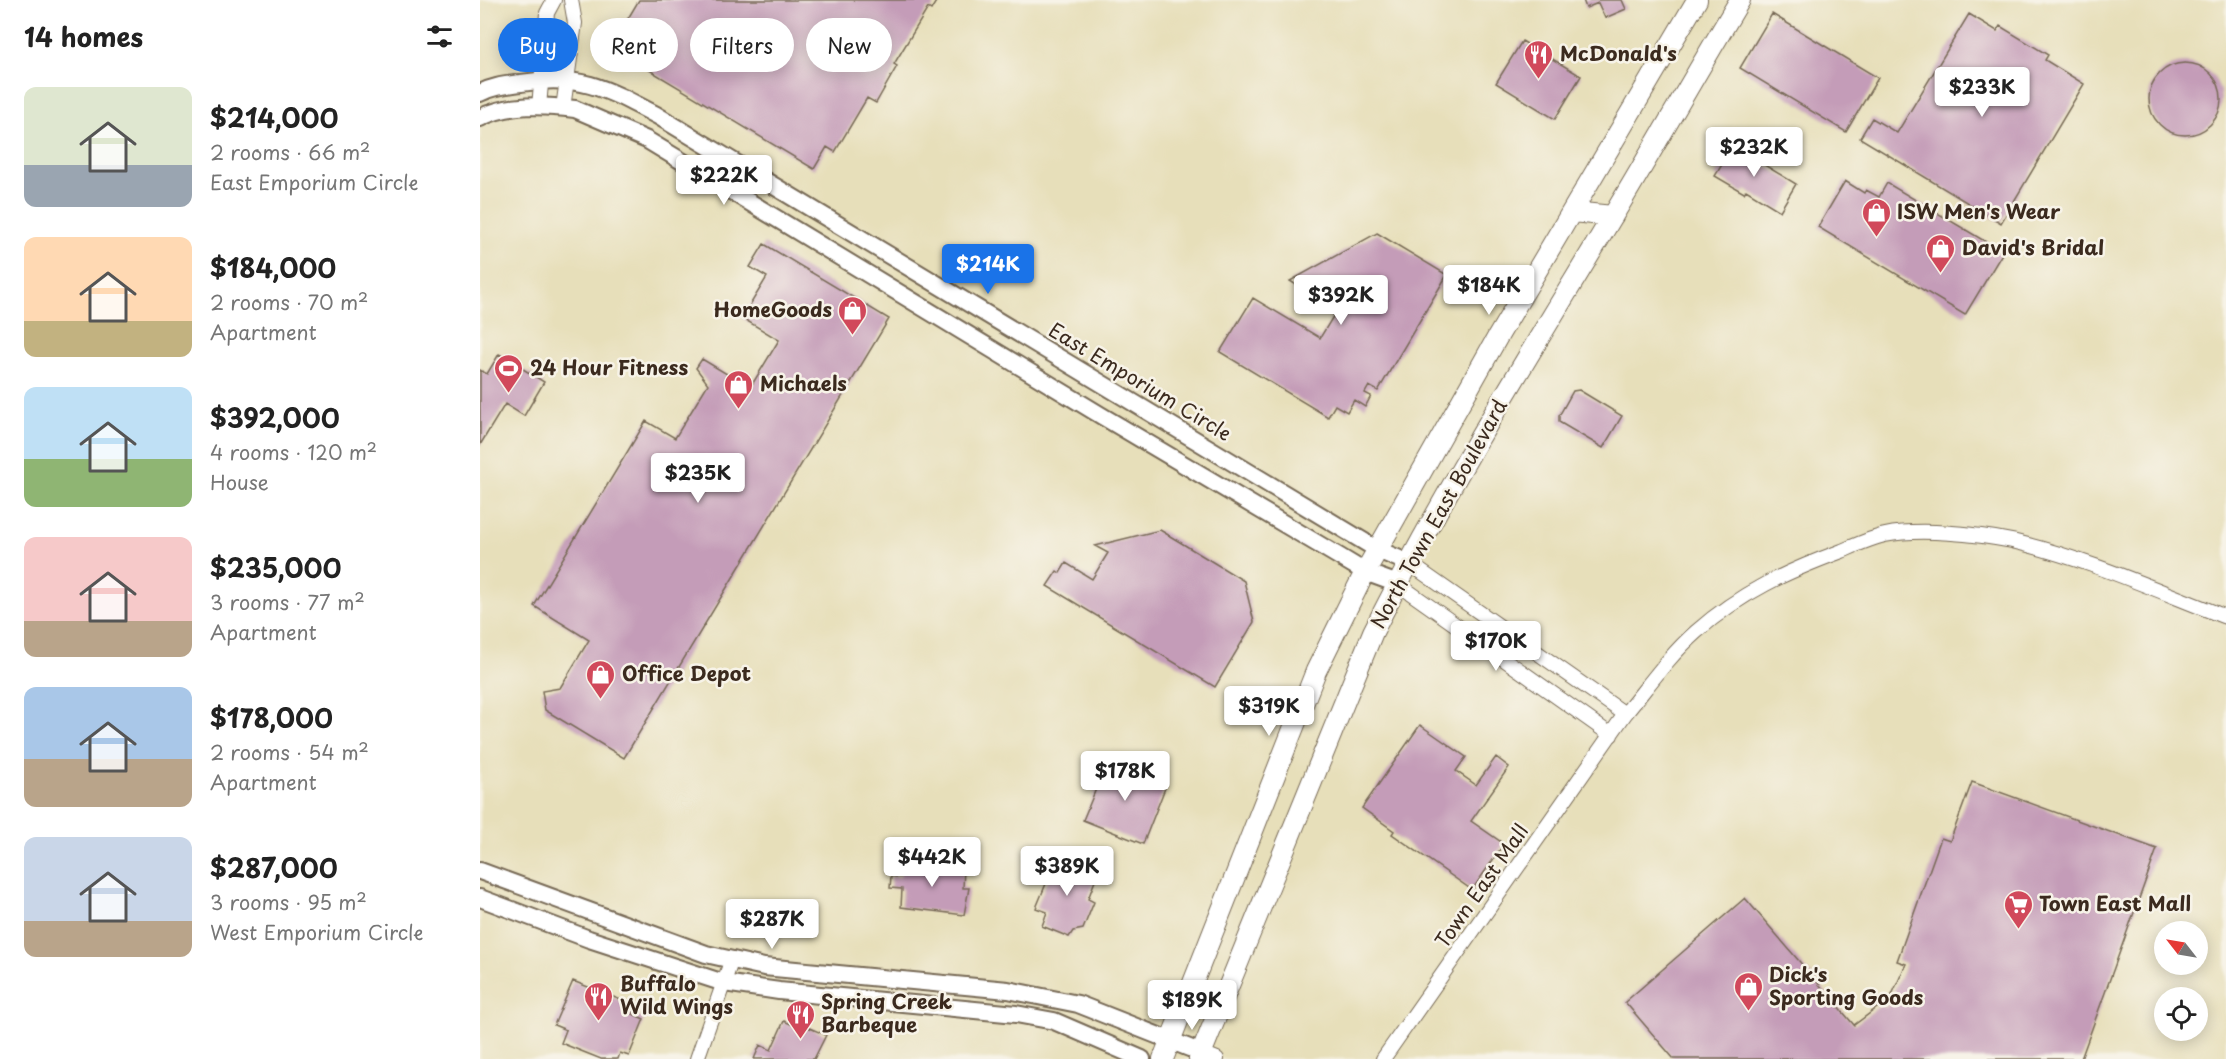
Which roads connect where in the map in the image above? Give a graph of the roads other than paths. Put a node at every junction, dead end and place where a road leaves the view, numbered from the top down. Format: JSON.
{"nodes":[{"id":1,"x":554,"y":0,"type":"edge"},
{"id":2,"x":571,"y":0,"type":"edge"},
{"id":3,"x":1697,"y":0,"type":"edge"},
{"id":4,"x":1740,"y":0,"type":"edge"},
{"id":5,"x":543,"y":80,"type":"junction"},
{"id":6,"x":568,"y":80,"type":"junction"},
{"id":7,"x":480,"y":93,"type":"edge"},
{"id":8,"x":539,"y":107,"type":"junction"},
{"id":9,"x":563,"y":108,"type":"junction"},
{"id":10,"x":480,"y":118,"type":"edge"},
{"id":11,"x":751,"y":172,"type":"junction"},
{"id":12,"x":1584,"y":190,"type":"junction"},
{"id":13,"x":737,"y":195,"type":"junction"},
{"id":14,"x":1572,"y":212,"type":"junction"},
{"id":15,"x":1613,"y":216,"type":"junction"},
{"id":16,"x":953,"y":294,"type":"junction"},
{"id":17,"x":939,"y":317,"type":"junction"},
{"id":18,"x":1116,"y":393,"type":"junction"},
{"id":19,"x":1102,"y":416,"type":"junction"},
{"id":20,"x":1377,"y":550,"type":"junction"},
{"id":21,"x":1409,"y":563,"type":"junction"},
{"id":22,"x":1365,"y":572,"type":"junction"},
{"id":23,"x":1398,"y":584,"type":"junction"},
{"id":24,"x":2226,"y":618,"type":"edge"},
{"id":25,"x":1625,"y":714,"type":"junction"},
{"id":26,"x":1611,"y":735,"type":"junction"},
{"id":27,"x":480,"y":871,"type":"edge"},
{"id":28,"x":523,"y":886,"type":"junction"},
{"id":29,"x":480,"y":898,"type":"edge"},
{"id":30,"x":514,"y":911,"type":"junction"},
{"id":31,"x":732,"y":959,"type":"junction"},
{"id":32,"x":918,"y":981,"type":"junction"},
{"id":33,"x":724,"y":983,"type":"junction"},
{"id":34,"x":916,"y":1004,"type":"junction"},
{"id":35,"x":1170,"y":1041,"type":"junction"},
{"id":36,"x":1206,"y":1057,"type":"edge"},
{"id":37,"x":697,"y":1059,"type":"edge"},
{"id":38,"x":1142,"y":1059,"type":"edge"},
{"id":39,"x":1162,"y":1059,"type":"edge"},
{"id":40,"x":1383,"y":1059,"type":"edge"}],
"edges":[{"from":1,"to":5,"type":"street"},
{"from":2,"to":6,"type":"street"},
{"from":3,"to":12,"type":"main road","name":"North Town East Boulevard"},
{"from":4,"to":15,"type":"main road","name":"North Town East Boulevard"},
{"from":5,"to":6,"type":"street","name":"East Emporium Circle"},
{"from":5,"to":7,"type":"street","name":"East Emporium Circle"},
{"from":5,"to":8,"type":"street"},
{"from":6,"to":9,"type":"street"},
{"from":6,"to":11,"type":"street","name":"East Emporium Circle"},
{"from":8,"to":9,"type":"street"},
{"from":8,"to":10,"type":"street"},
{"from":9,"to":13,"type":"street"},
{"from":11,"to":13,"type":"street"},
{"from":11,"to":16,"type":"street","name":"East Emporium Circle"},
{"from":12,"to":14,"type":"main road","name":"North Town East Boulevard"},
{"from":12,"to":15,"type":"main road"},
{"from":13,"to":17,"type":"street"},
{"from":14,"to":15,"type":"main road"},
{"from":14,"to":20,"type":"main road","name":"North Town East Boulevard"},
{"from":15,"to":21,"type":"main road","name":"North Town East Boulevard"},
{"from":16,"to":17,"type":"street"},
{"from":16,"to":18,"type":"street","name":"East Emporium Circle"},
{"from":17,"to":19,"type":"street"},
{"from":18,"to":19,"type":"street"},
{"from":18,"to":20,"type":"street","name":"East Emporium Circle"},
{"from":19,"to":22,"type":"street"},
{"from":20,"to":21,"type":"street","name":"East Emporium Circle"},
{"from":20,"to":22,"type":"main road","name":"North Town East Boulevard"},
{"from":21,"to":23,"type":"main road","name":"North Town East Boulevard"},
{"from":21,"to":25,"type":"street"},
{"from":22,"to":23,"type":"street"},
{"from":22,"to":35,"type":"main road","name":"North Town East Boulevard"},
{"from":23,"to":26,"type":"street"},
{"from":23,"to":36,"type":"main road","name":"North Town East Boulevard"},
{"from":24,"to":25,"type":"street","name":"Town East Mall"},
{"from":25,"to":26,"type":"street","name":"Town East Mall"},
{"from":26,"to":40,"type":"street","name":"Town East Mall"},
{"from":27,"to":28,"type":"street"},
{"from":28,"to":30,"type":"street"},
{"from":28,"to":31,"type":"street"},
{"from":29,"to":30,"type":"street"},
{"from":30,"to":33,"type":"street"},
{"from":31,"to":32,"type":"street"},
{"from":31,"to":33,"type":"street"},
{"from":32,"to":34,"type":"street"},
{"from":32,"to":35,"type":"street"},
{"from":33,"to":34,"type":"street"},
{"from":33,"to":37,"type":"street"},
{"from":34,"to":38,"type":"street"},
{"from":35,"to":36,"type":"street"},
{"from":35,"to":39,"type":"main road","name":"North Town East Boulevard"}]}
